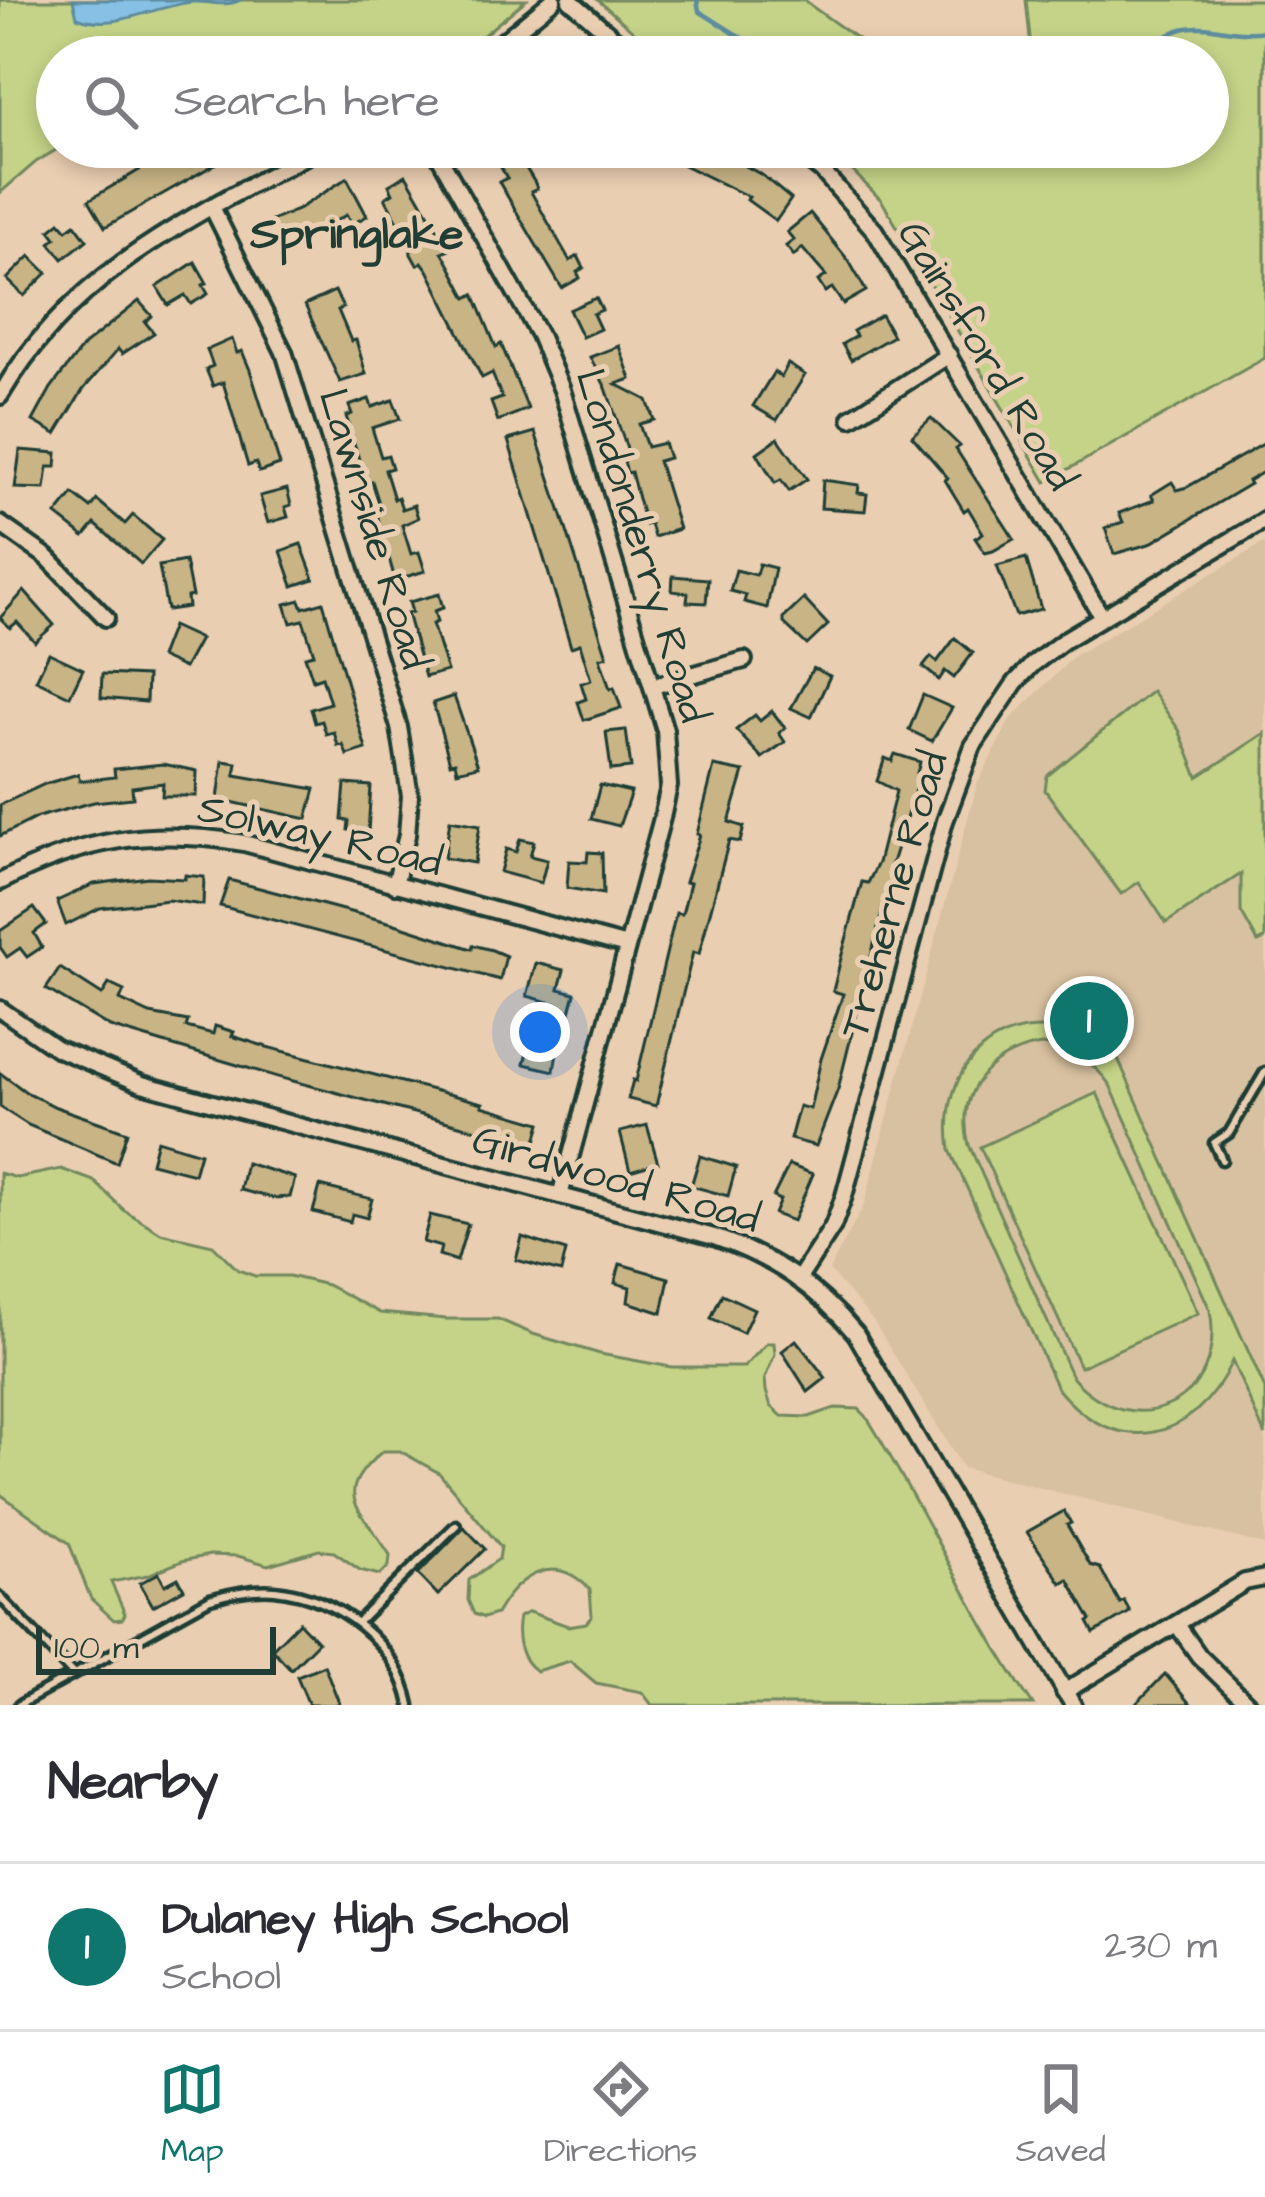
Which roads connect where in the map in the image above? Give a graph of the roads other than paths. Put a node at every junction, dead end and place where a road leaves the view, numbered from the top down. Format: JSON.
{"nodes":[{"id":1,"x":553,"y":0,"type":"edge"},
{"id":2,"x":570,"y":0,"type":"edge"},
{"id":3,"x":509,"y":36,"type":"edge"},
{"id":4,"x":612,"y":36,"type":"edge"},
{"id":5,"x":284,"y":168,"type":"edge"},
{"id":6,"x":446,"y":168,"type":"edge"},
{"id":7,"x":818,"y":168,"type":"edge"},
{"id":8,"x":212,"y":207,"type":"junction"},
{"id":9,"x":949,"y":356,"type":"junction"},
{"id":10,"x":0,"y":396,"type":"edge"},
{"id":11,"x":851,"y":418,"type":"dead end"},
{"id":12,"x":1265,"y":520,"type":"edge"},
{"id":13,"x":0,"y":524,"type":"edge"},
{"id":14,"x":1102,"y":616,"type":"junction"},
{"id":15,"x":106,"y":618,"type":"dead end"},
{"id":16,"x":744,"y":660,"type":"dead end"},
{"id":17,"x":653,"y":686,"type":"junction"},
{"id":18,"x":0,"y":882,"type":"edge"},
{"id":19,"x":394,"y":885,"type":"junction"},
{"id":20,"x":628,"y":946,"type":"junction"},
{"id":21,"x":0,"y":1009,"type":"edge"},
{"id":22,"x":1265,"y":1072,"type":"edge"},
{"id":23,"x":1222,"y":1160,"type":"dead end"},
{"id":24,"x":560,"y":1196,"type":"junction"},
{"id":25,"x":800,"y":1277,"type":"junction"},
{"id":26,"x":456,"y":1525,"type":"dead end"},
{"id":27,"x":1265,"y":1578,"type":"edge"},
{"id":28,"x":0,"y":1597,"type":"edge"},
{"id":29,"x":358,"y":1622,"type":"junction"},
{"id":30,"x":1178,"y":1626,"type":"junction"},
{"id":31,"x":73,"y":1674,"type":"junction"},
{"id":32,"x":1068,"y":1698,"type":"edge"},
{"id":33,"x":19,"y":1705,"type":"edge"},
{"id":34,"x":410,"y":1705,"type":"edge"},
{"id":35,"x":1249,"y":1705,"type":"edge"}],
"edges":[{"from":1,"to":3,"type":"street"},
{"from":2,"to":4,"type":"street"},
{"from":5,"to":8,"type":"street"},
{"from":6,"to":17,"type":"street","name":"Londonderry Road"},
{"from":7,"to":9,"type":"street","name":"Gainsford Road"},
{"from":8,"to":10,"type":"street"},
{"from":8,"to":19,"type":"street","name":"Lawnside Road"},
{"from":9,"to":11,"type":"street"},
{"from":9,"to":14,"type":"street","name":"Gainsford Road"},
{"from":12,"to":14,"type":"street","name":"Treherne Road"},
{"from":13,"to":15,"type":"street"},
{"from":14,"to":25,"type":"street","name":"Treherne Road"},
{"from":16,"to":17,"type":"street"},
{"from":17,"to":20,"type":"street","name":"Londonderry Road"},
{"from":18,"to":19,"type":"street","name":"Solway Road"},
{"from":19,"to":20,"type":"street","name":"Solway Road"},
{"from":20,"to":24,"type":"street","name":"Londonderry Road"},
{"from":21,"to":24,"type":"street","name":"Girdwood Road"},
{"from":22,"to":23,"type":"lane"},
{"from":24,"to":25,"type":"street","name":"Girdwood Road"},
{"from":25,"to":32,"type":"street","name":"Girdwood Road"},
{"from":26,"to":29,"type":"lane"},
{"from":27,"to":30,"type":"street"},
{"from":28,"to":31,"type":"lane"},
{"from":29,"to":31,"type":"lane"},
{"from":29,"to":34,"type":"lane"},
{"from":30,"to":32,"type":"street"},
{"from":30,"to":35,"type":"street"},
{"from":31,"to":33,"type":"lane"}]}
